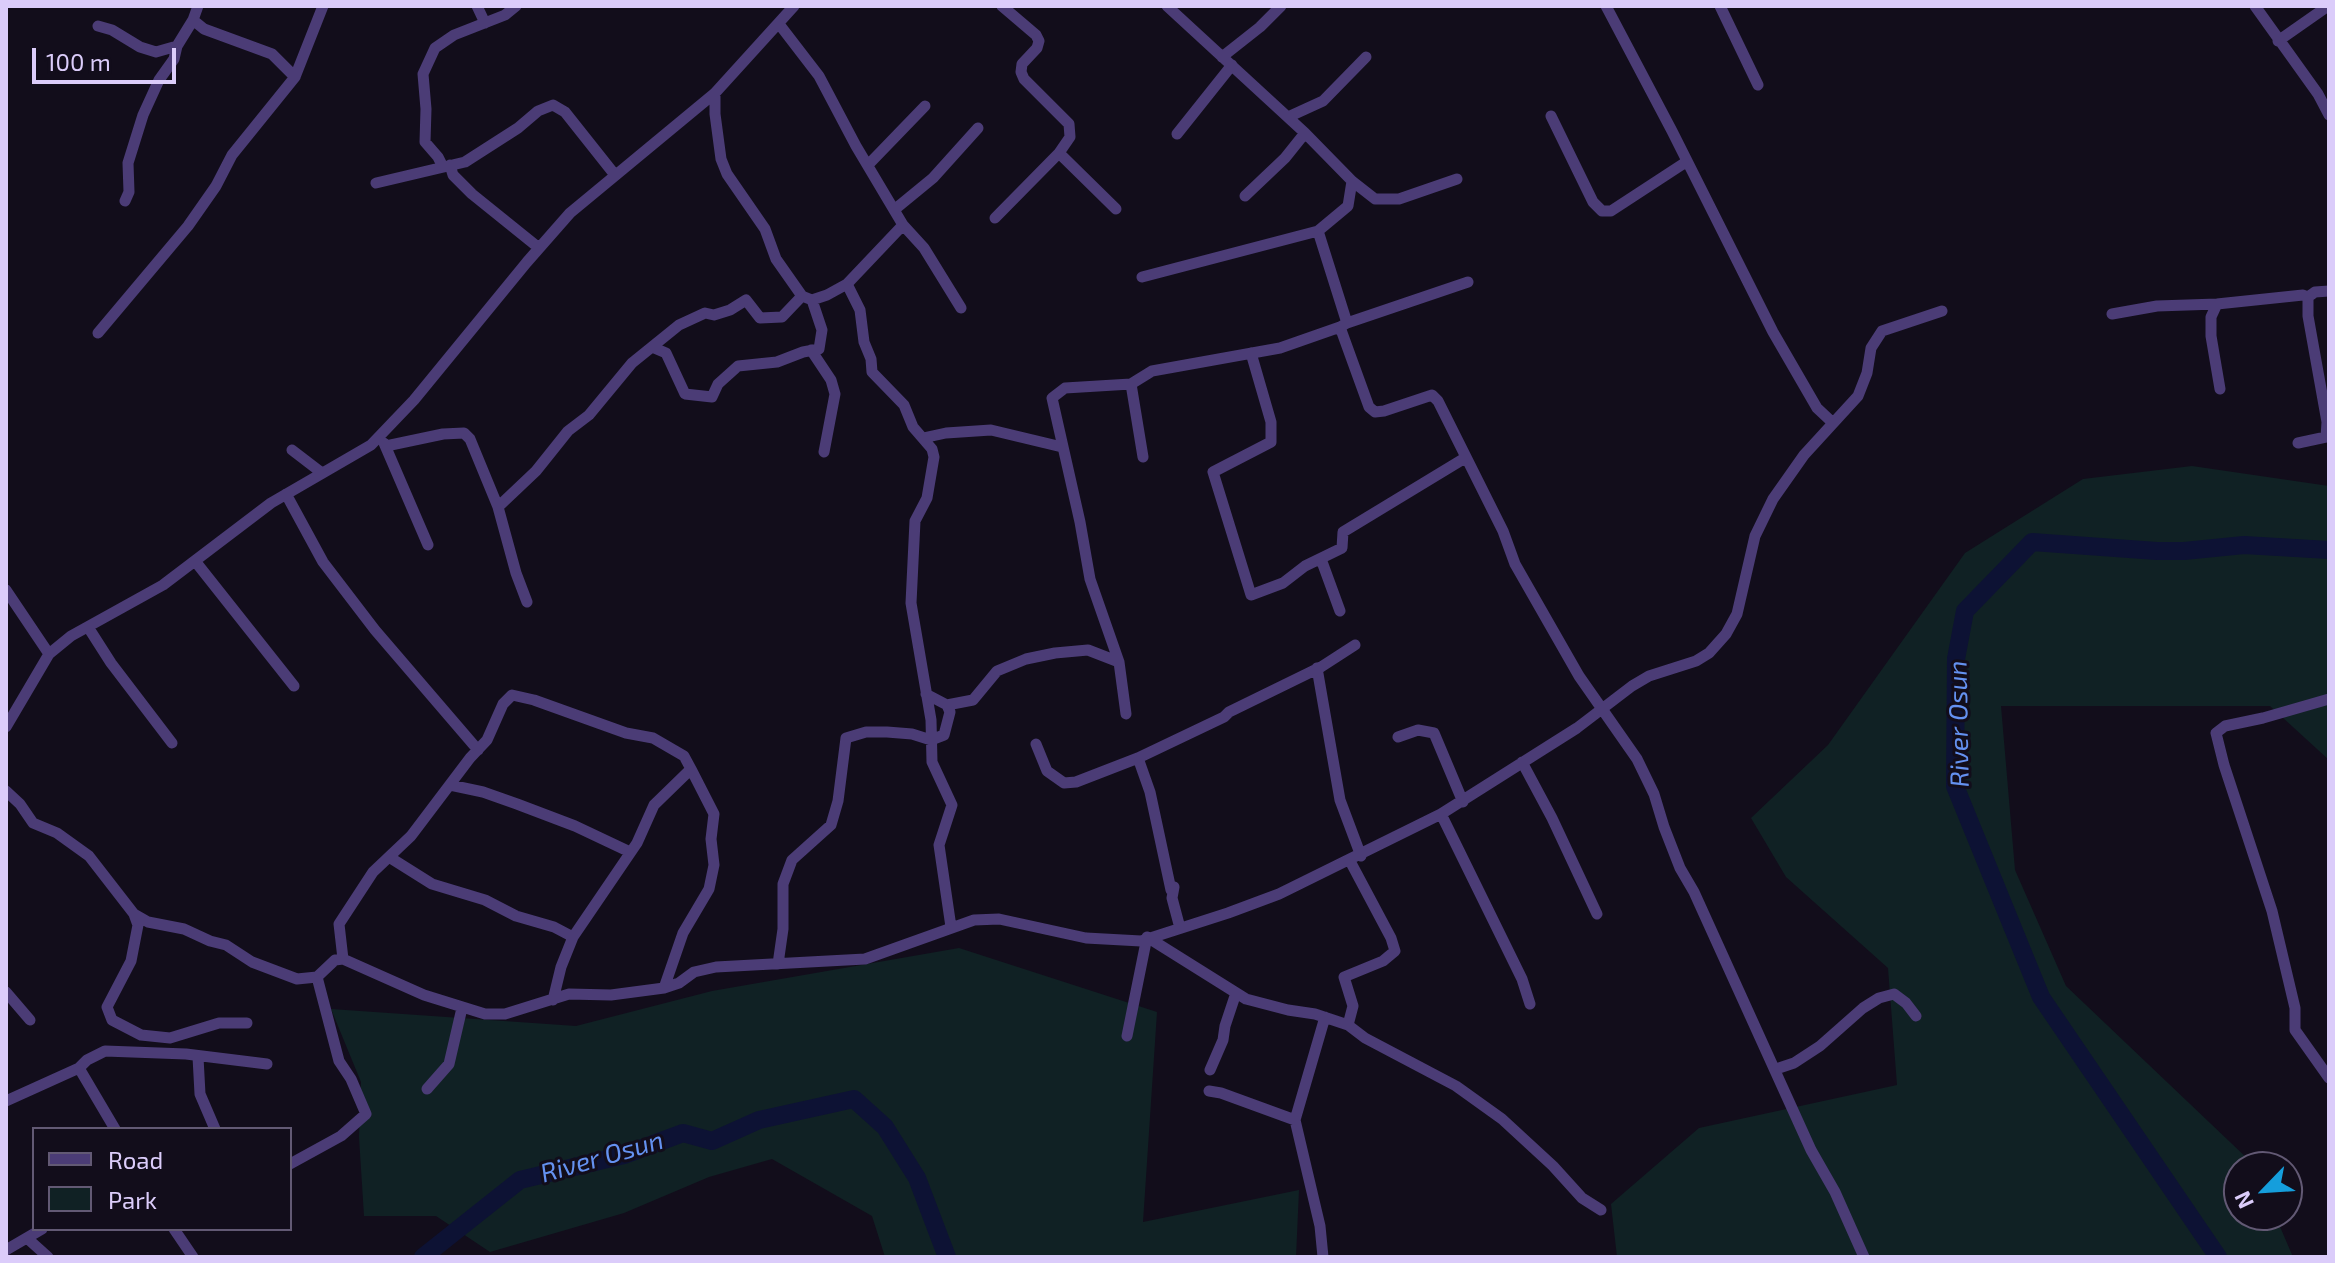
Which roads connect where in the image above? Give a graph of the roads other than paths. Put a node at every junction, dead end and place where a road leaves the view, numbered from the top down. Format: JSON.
{"nodes":[{"id":1,"x":198,"y":6,"type":"edge"},
{"id":2,"x":323,"y":6,"type":"edge"},
{"id":3,"x":477,"y":6,"type":"edge"},
{"id":4,"x":516,"y":6,"type":"edge"},
{"id":5,"x":794,"y":6,"type":"edge"},
{"id":6,"x":1002,"y":6,"type":"edge"},
{"id":7,"x":1167,"y":6,"type":"edge"},
{"id":8,"x":1281,"y":6,"type":"edge"},
{"id":9,"x":1606,"y":6,"type":"edge"},
{"id":10,"x":1720,"y":6,"type":"edge"},
{"id":11,"x":2255,"y":6,"type":"edge"},
{"id":12,"x":2328,"y":6,"type":"edge"},
{"id":13,"x":193,"y":20,"type":"junction"},
{"id":14,"x":485,"y":23,"type":"junction"},
{"id":15,"x":779,"y":24,"type":"junction"},
{"id":16,"x":98,"y":26,"type":"dead end"},
{"id":17,"x":2278,"y":41,"type":"junction"},
{"id":18,"x":176,"y":52,"type":"junction"},
{"id":19,"x":1366,"y":57,"type":"dead end"},
{"id":20,"x":1227,"y":61,"type":"junction"},
{"id":21,"x":295,"y":77,"type":"junction"},
{"id":22,"x":1758,"y":85,"type":"dead end"},
{"id":23,"x":715,"y":93,"type":"junction"},
{"id":24,"x":925,"y":106,"type":"dead end"},
{"id":25,"x":2329,"y":115,"type":"edge"},
{"id":26,"x":1551,"y":116,"type":"dead end"},
{"id":27,"x":1288,"y":117,"type":"junction"},
{"id":28,"x":978,"y":128,"type":"dead end"},
{"id":29,"x":1305,"y":133,"type":"junction"},
{"id":30,"x":1177,"y":134,"type":"dead end"},
{"id":31,"x":1059,"y":153,"type":"junction"},
{"id":32,"x":1686,"y":162,"type":"junction"},
{"id":33,"x":868,"y":165,"type":"junction"},
{"id":34,"x":446,"y":166,"type":"junction"},
{"id":35,"x":615,"y":175,"type":"junction"},
{"id":36,"x":1457,"y":179,"type":"dead end"},
{"id":37,"x":1352,"y":181,"type":"junction"},
{"id":38,"x":376,"y":183,"type":"dead end"},
{"id":39,"x":1245,"y":196,"type":"dead end"},
{"id":40,"x":125,"y":201,"type":"dead end"},
{"id":41,"x":1116,"y":209,"type":"dead end"},
{"id":42,"x":894,"y":210,"type":"junction"},
{"id":43,"x":995,"y":218,"type":"dead end"},
{"id":44,"x":903,"y":225,"type":"junction"},
{"id":45,"x":1318,"y":231,"type":"junction"},
{"id":46,"x":539,"y":248,"type":"junction"},
{"id":47,"x":1142,"y":277,"type":"dead end"},
{"id":48,"x":1468,"y":282,"type":"dead end"},
{"id":49,"x":847,"y":284,"type":"junction"},
{"id":50,"x":2329,"y":291,"type":"edge"},
{"id":51,"x":2308,"y":297,"type":"junction"},
{"id":52,"x":807,"y":298,"type":"junction"},
{"id":53,"x":2217,"y":304,"type":"junction"},
{"id":54,"x":961,"y":308,"type":"dead end"},
{"id":55,"x":1942,"y":311,"type":"dead end"},
{"id":56,"x":2112,"y":314,"type":"dead end"},
{"id":57,"x":1344,"y":325,"type":"junction"},
{"id":58,"x":98,"y":333,"type":"dead end"},
{"id":59,"x":652,"y":347,"type":"junction"},
{"id":60,"x":811,"y":350,"type":"junction"},
{"id":61,"x":1251,"y":353,"type":"junction"},
{"id":62,"x":1131,"y":384,"type":"junction"},
{"id":63,"x":2220,"y":389,"type":"dead end"},
{"id":64,"x":1833,"y":423,"type":"junction"},
{"id":65,"x":923,"y":438,"type":"junction"},
{"id":66,"x":383,"y":442,"type":"junction"},
{"id":67,"x":2298,"y":443,"type":"dead end"},
{"id":68,"x":1062,"y":447,"type":"junction"},
{"id":69,"x":292,"y":450,"type":"dead end"},
{"id":70,"x":824,"y":452,"type":"dead end"},
{"id":71,"x":1143,"y":457,"type":"dead end"},
{"id":72,"x":1465,"y":458,"type":"junction"},
{"id":73,"x":322,"y":473,"type":"junction"},
{"id":74,"x":286,"y":494,"type":"junction"},
{"id":75,"x":498,"y":507,"type":"junction"},
{"id":76,"x":428,"y":545,"type":"dead end"},
{"id":77,"x":1321,"y":559,"type":"junction"},
{"id":78,"x":195,"y":561,"type":"junction"},
{"id":79,"x":6,"y":590,"type":"edge"},
{"id":80,"x":527,"y":602,"type":"dead end"},
{"id":81,"x":1340,"y":611,"type":"dead end"},
{"id":82,"x":88,"y":627,"type":"junction"},
{"id":83,"x":1355,"y":645,"type":"dead end"},
{"id":84,"x":49,"y":654,"type":"junction"},
{"id":85,"x":1119,"y":662,"type":"junction"},
{"id":86,"x":1317,"y":668,"type":"junction"},
{"id":87,"x":294,"y":686,"type":"dead end"},
{"id":88,"x":926,"y":694,"type":"junction"},
{"id":89,"x":2329,"y":699,"type":"edge"},
{"id":90,"x":947,"y":705,"type":"junction"},
{"id":91,"x":1599,"y":709,"type":"junction"},
{"id":92,"x":1126,"y":714,"type":"dead end"},
{"id":93,"x":6,"y":727,"type":"edge"},
{"id":94,"x":1398,"y":737,"type":"dead end"},
{"id":95,"x":931,"y":740,"type":"junction"},
{"id":96,"x":172,"y":743,"type":"dead end"},
{"id":97,"x":1036,"y":744,"type":"dead end"},
{"id":98,"x":478,"y":750,"type":"junction"},
{"id":99,"x":1138,"y":758,"type":"junction"},
{"id":100,"x":1522,"y":762,"type":"junction"},
{"id":101,"x":691,"y":769,"type":"junction"},
{"id":102,"x":450,"y":785,"type":"junction"},
{"id":103,"x":6,"y":791,"type":"edge"},
{"id":104,"x":1463,"y":802,"type":"junction"},
{"id":105,"x":1441,"y":814,"type":"junction"},
{"id":106,"x":630,"y":852,"type":"junction"},
{"id":107,"x":389,"y":857,"type":"junction"},
{"id":108,"x":1356,"y":858,"type":"junction"},
{"id":109,"x":134,"y":914,"type":"junction"},
{"id":110,"x":1597,"y":914,"type":"dead end"},
{"id":111,"x":951,"y":927,"type":"junction"},
{"id":112,"x":1180,"y":928,"type":"junction"},
{"id":113,"x":573,"y":937,"type":"junction"},
{"id":114,"x":1147,"y":937,"type":"junction"},
{"id":115,"x":343,"y":959,"type":"junction"},
{"id":116,"x":778,"y":964,"type":"junction"},
{"id":117,"x":317,"y":977,"type":"junction"},
{"id":118,"x":664,"y":988,"type":"junction"},
{"id":119,"x":6,"y":992,"type":"edge"},
{"id":120,"x":1236,"y":993,"type":"junction"},
{"id":121,"x":553,"y":1000,"type":"junction"},
{"id":122,"x":1530,"y":1004,"type":"dead end"},
{"id":123,"x":462,"y":1008,"type":"junction"},
{"id":124,"x":1916,"y":1016,"type":"dead end"},
{"id":125,"x":1325,"y":1017,"type":"junction"},
{"id":126,"x":30,"y":1020,"type":"dead end"},
{"id":127,"x":247,"y":1023,"type":"dead end"},
{"id":128,"x":1348,"y":1025,"type":"junction"},
{"id":129,"x":1127,"y":1036,"type":"dead end"},
{"id":130,"x":198,"y":1057,"type":"junction"},
{"id":131,"x":267,"y":1064,"type":"dead end"},
{"id":132,"x":79,"y":1068,"type":"junction"},
{"id":133,"x":1776,"y":1069,"type":"junction"},
{"id":134,"x":1210,"y":1070,"type":"dead end"},
{"id":135,"x":2329,"y":1078,"type":"edge"},
{"id":136,"x":427,"y":1089,"type":"dead end"},
{"id":137,"x":1209,"y":1091,"type":"dead end"},
{"id":138,"x":6,"y":1101,"type":"edge"},
{"id":139,"x":1295,"y":1120,"type":"junction"},
{"id":140,"x":114,"y":1127,"type":"edge"},
{"id":141,"x":214,"y":1127,"type":"edge"},
{"id":142,"x":292,"y":1163,"type":"edge"},
{"id":143,"x":1601,"y":1210,"type":"dead end"},
{"id":144,"x":39,"y":1231,"type":"edge"},
{"id":145,"x":180,"y":1231,"type":"edge"},
{"id":146,"x":28,"y":1239,"type":"junction"},
{"id":147,"x":6,"y":1250,"type":"edge"},
{"id":148,"x":187,"y":1255,"type":"edge"},
{"id":149,"x":48,"y":1257,"type":"edge"},
{"id":150,"x":1323,"y":1257,"type":"edge"},
{"id":151,"x":1864,"y":1257,"type":"edge"}],
"edges":[{"from":1,"to":13,"type":"street"},
{"from":2,"to":21,"type":"street"},
{"from":3,"to":14,"type":"street"},
{"from":4,"to":14,"type":"street"},
{"from":5,"to":15,"type":"street"},
{"from":6,"to":31,"type":"street"},
{"from":7,"to":20,"type":"street"},
{"from":8,"to":20,"type":"street"},
{"from":9,"to":32,"type":"street"},
{"from":10,"to":22,"type":"street"},
{"from":11,"to":17,"type":"street"},
{"from":12,"to":17,"type":"street"},
{"from":13,"to":18,"type":"street"},
{"from":13,"to":21,"type":"street"},
{"from":14,"to":34,"type":"street"},
{"from":15,"to":23,"type":"street"},
{"from":15,"to":33,"type":"street"},
{"from":16,"to":18,"type":"street"},
{"from":17,"to":25,"type":"street"},
{"from":18,"to":40,"type":"street"},
{"from":19,"to":27,"type":"street"},
{"from":20,"to":27,"type":"street"},
{"from":20,"to":30,"type":"street"},
{"from":21,"to":58,"type":"street"},
{"from":23,"to":35,"type":"street"},
{"from":23,"to":52,"type":"street"},
{"from":24,"to":33,"type":"street"},
{"from":26,"to":32,"type":"street"},
{"from":27,"to":29,"type":"street"},
{"from":28,"to":42,"type":"street"},
{"from":29,"to":37,"type":"street"},
{"from":29,"to":39,"type":"street"},
{"from":31,"to":41,"type":"street"},
{"from":31,"to":43,"type":"street"},
{"from":32,"to":64,"type":"street"},
{"from":33,"to":42,"type":"street"},
{"from":34,"to":35,"type":"street"},
{"from":34,"to":38,"type":"street"},
{"from":34,"to":46,"type":"street"},
{"from":35,"to":46,"type":"street"},
{"from":36,"to":37,"type":"street"},
{"from":37,"to":45,"type":"street"},
{"from":42,"to":44,"type":"street"},
{"from":44,"to":49,"type":"street"},
{"from":44,"to":54,"type":"street"},
{"from":45,"to":47,"type":"street"},
{"from":45,"to":57,"type":"street"},
{"from":46,"to":66,"type":"street"},
{"from":48,"to":57,"type":"street"},
{"from":49,"to":52,"type":"street"},
{"from":49,"to":65,"type":"street"},
{"from":50,"to":51,"type":"street"},
{"from":51,"to":53,"type":"street"},
{"from":51,"to":67,"type":"street"},
{"from":52,"to":59,"type":"street"},
{"from":52,"to":60,"type":"street"},
{"from":53,"to":56,"type":"street"},
{"from":53,"to":63,"type":"street"},
{"from":55,"to":64,"type":"street"},
{"from":57,"to":61,"type":"street"},
{"from":57,"to":72,"type":"street"},
{"from":59,"to":60,"type":"street"},
{"from":59,"to":75,"type":"street"},
{"from":60,"to":70,"type":"street"},
{"from":61,"to":62,"type":"street"},
{"from":61,"to":77,"type":"street"},
{"from":62,"to":68,"type":"street"},
{"from":62,"to":71,"type":"street"},
{"from":64,"to":91,"type":"street"},
{"from":65,"to":68,"type":"street"},
{"from":65,"to":88,"type":"street"},
{"from":66,"to":73,"type":"street"},
{"from":66,"to":75,"type":"street"},
{"from":66,"to":76,"type":"street"},
{"from":68,"to":85,"type":"street"},
{"from":69,"to":73,"type":"street"},
{"from":72,"to":77,"type":"street"},
{"from":72,"to":91,"type":"street"},
{"from":73,"to":74,"type":"street"},
{"from":74,"to":78,"type":"street"},
{"from":74,"to":98,"type":"street"},
{"from":75,"to":80,"type":"street"},
{"from":77,"to":81,"type":"street"},
{"from":78,"to":82,"type":"street"},
{"from":78,"to":87,"type":"street"},
{"from":79,"to":84,"type":"street"},
{"from":82,"to":84,"type":"street"},
{"from":82,"to":96,"type":"street"},
{"from":83,"to":86,"type":"street"},
{"from":84,"to":93,"type":"street"},
{"from":85,"to":90,"type":"street"},
{"from":85,"to":92,"type":"street"},
{"from":86,"to":99,"type":"street"},
{"from":86,"to":108,"type":"street"},
{"from":88,"to":90,"type":"street"},
{"from":88,"to":95,"type":"street"},
{"from":89,"to":135,"type":"street"},
{"from":90,"to":95,"type":"street"},
{"from":91,"to":100,"type":"street"},
{"from":91,"to":133,"type":"street"},
{"from":94,"to":104,"type":"street"},
{"from":95,"to":111,"type":"street"},
{"from":95,"to":116,"type":"street"},
{"from":97,"to":99,"type":"street"},
{"from":98,"to":101,"type":"street"},
{"from":98,"to":102,"type":"street"},
{"from":99,"to":112,"type":"street"},
{"from":100,"to":104,"type":"street"},
{"from":100,"to":110,"type":"street"},
{"from":101,"to":106,"type":"street"},
{"from":101,"to":118,"type":"street"},
{"from":102,"to":106,"type":"street"},
{"from":102,"to":107,"type":"street"},
{"from":103,"to":109,"type":"street"},
{"from":104,"to":105,"type":"street"},
{"from":105,"to":108,"type":"street"},
{"from":105,"to":122,"type":"street"},
{"from":106,"to":113,"type":"street"},
{"from":107,"to":113,"type":"street"},
{"from":107,"to":115,"type":"street"},
{"from":108,"to":112,"type":"street"},
{"from":108,"to":128,"type":"street"},
{"from":109,"to":117,"type":"street"},
{"from":109,"to":127,"type":"street"},
{"from":111,"to":114,"type":"street"},
{"from":111,"to":116,"type":"street"},
{"from":112,"to":114,"type":"street"},
{"from":113,"to":121,"type":"street"},
{"from":114,"to":120,"type":"street"},
{"from":114,"to":129,"type":"street"},
{"from":115,"to":117,"type":"street"},
{"from":115,"to":123,"type":"street"},
{"from":116,"to":118,"type":"street"},
{"from":117,"to":142,"type":"street"},
{"from":118,"to":121,"type":"street"},
{"from":119,"to":126,"type":"street"},
{"from":120,"to":125,"type":"street"},
{"from":120,"to":134,"type":"street"},
{"from":121,"to":123,"type":"street"},
{"from":123,"to":136,"type":"street"},
{"from":124,"to":133,"type":"street"},
{"from":125,"to":128,"type":"street"},
{"from":125,"to":139,"type":"street"},
{"from":128,"to":143,"type":"street"},
{"from":130,"to":131,"type":"street"},
{"from":130,"to":132,"type":"street"},
{"from":130,"to":141,"type":"street"},
{"from":132,"to":138,"type":"street"},
{"from":132,"to":140,"type":"street"},
{"from":133,"to":151,"type":"street"},
{"from":137,"to":139,"type":"street"},
{"from":139,"to":150,"type":"street"},
{"from":144,"to":146,"type":"street"},
{"from":145,"to":148,"type":"street"},
{"from":146,"to":147,"type":"street"},
{"from":146,"to":149,"type":"street"}]}
